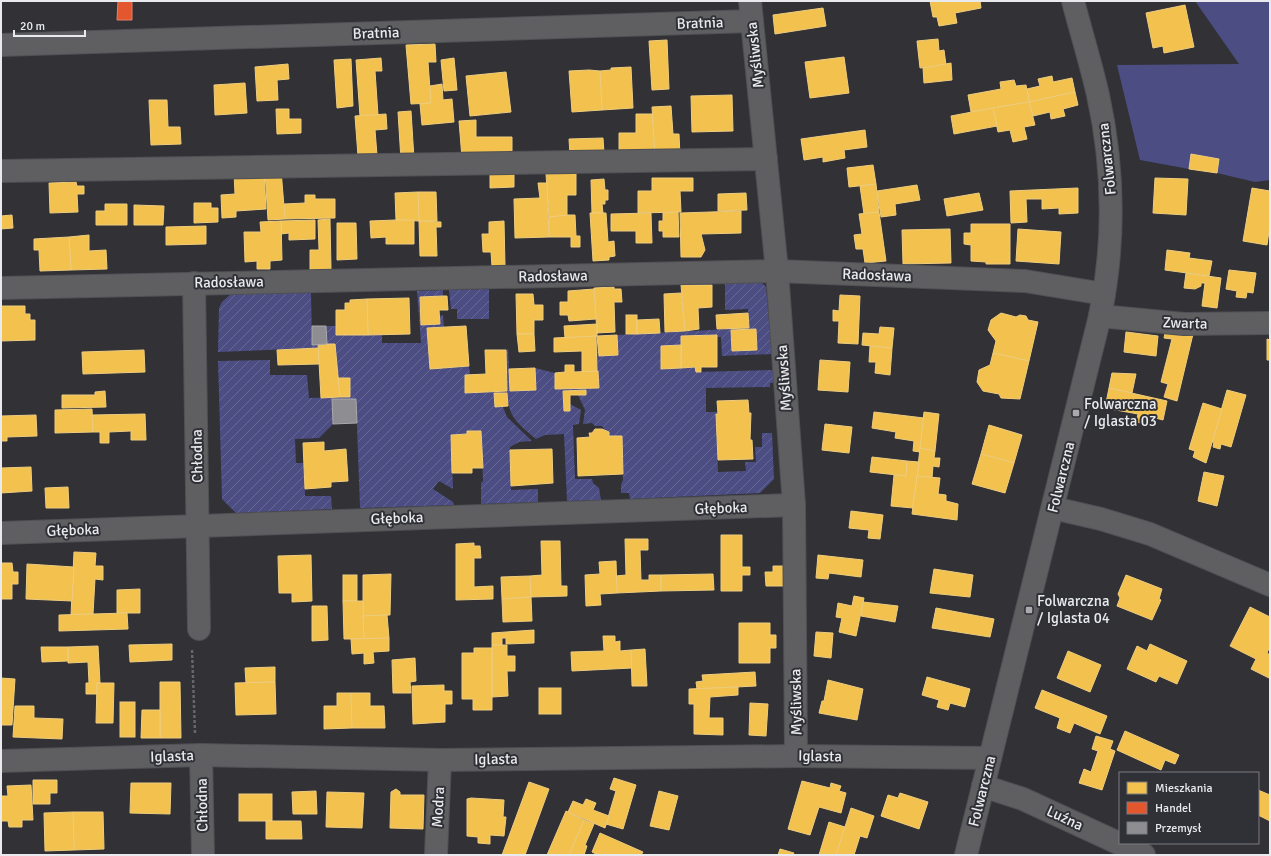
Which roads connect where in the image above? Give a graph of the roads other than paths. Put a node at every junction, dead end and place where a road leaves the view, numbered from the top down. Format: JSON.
{"nodes":[{"id":1,"x":1073,"y":1,"type":"edge"},
{"id":2,"x":751,"y":11,"type":"edge"},
{"id":3,"x":1,"y":45,"type":"edge"},
{"id":4,"x":766,"y":159,"type":"junction"},
{"id":5,"x":1,"y":171,"type":"edge"},
{"id":6,"x":777,"y":271,"type":"junction"},
{"id":7,"x":194,"y":283,"type":"junction"},
{"id":8,"x":1,"y":288,"type":"edge"},
{"id":9,"x":1104,"y":294,"type":"junction"},
{"id":10,"x":1100,"y":316,"type":"junction"},
{"id":11,"x":1270,"y":323,"type":"edge"},
{"id":12,"x":794,"y":505,"type":"junction"},
{"id":13,"x":1053,"y":508,"type":"junction"},
{"id":14,"x":198,"y":525,"type":"junction"},
{"id":15,"x":1,"y":533,"type":"edge"},
{"id":16,"x":1270,"y":585,"type":"edge"},
{"id":17,"x":199,"y":629,"type":"road end"},
{"id":18,"x":201,"y":755,"type":"junction"},
{"id":19,"x":796,"y":756,"type":"junction"},
{"id":20,"x":990,"y":758,"type":"junction"},
{"id":21,"x":440,"y":760,"type":"junction"},
{"id":22,"x":1,"y":761,"type":"edge"},
{"id":23,"x":983,"y":786,"type":"junction"},
{"id":24,"x":1119,"y":843,"type":"edge"},
{"id":25,"x":1121,"y":844,"type":"edge"},
{"id":26,"x":203,"y":855,"type":"edge"},
{"id":27,"x":436,"y":855,"type":"edge"},
{"id":28,"x":966,"y":855,"type":"edge"},
{"id":29,"x":1144,"y":855,"type":"edge"}],
"edges":[{"from":1,"to":9,"type":"street","name":"Folwarczna"},
{"from":2,"to":3,"type":"street","name":"Bratnia"},
{"from":2,"to":4,"type":"street","name":"Myśliwska"},
{"from":4,"to":5,"type":"street"},
{"from":4,"to":6,"type":"street","name":"Myśliwska"},
{"from":6,"to":7,"type":"street","name":"Radosława"},
{"from":6,"to":9,"type":"street","name":"Radosława"},
{"from":6,"to":12,"type":"street","name":"Myśliwska"},
{"from":7,"to":8,"type":"street","name":"Radosława"},
{"from":7,"to":14,"type":"street","name":"Chłodna"},
{"from":9,"to":10,"type":"street","name":"Folwarczna"},
{"from":10,"to":11,"type":"street","name":"Zwarta"},
{"from":10,"to":13,"type":"street","name":"Folwarczna"},
{"from":12,"to":14,"type":"street","name":"Głęboka"},
{"from":12,"to":19,"type":"street","name":"Myśliwska"},
{"from":13,"to":16,"type":"street"},
{"from":13,"to":20,"type":"street","name":"Folwarczna"},
{"from":14,"to":15,"type":"street","name":"Głęboka"},
{"from":14,"to":17,"type":"street","name":"Chłodna"},
{"from":18,"to":21,"type":"street","name":"Iglasta"},
{"from":18,"to":22,"type":"street","name":"Iglasta"},
{"from":18,"to":26,"type":"street","name":"Chłodna"},
{"from":19,"to":20,"type":"street","name":"Iglasta"},
{"from":19,"to":21,"type":"street","name":"Iglasta"},
{"from":20,"to":23,"type":"street","name":"Folwarczna"},
{"from":21,"to":27,"type":"street","name":"Modra"},
{"from":23,"to":24,"type":"street","name":"Luźna"},
{"from":23,"to":28,"type":"street","name":"Folwarczna"},
{"from":25,"to":29,"type":"street","name":"Luźna"}]}
